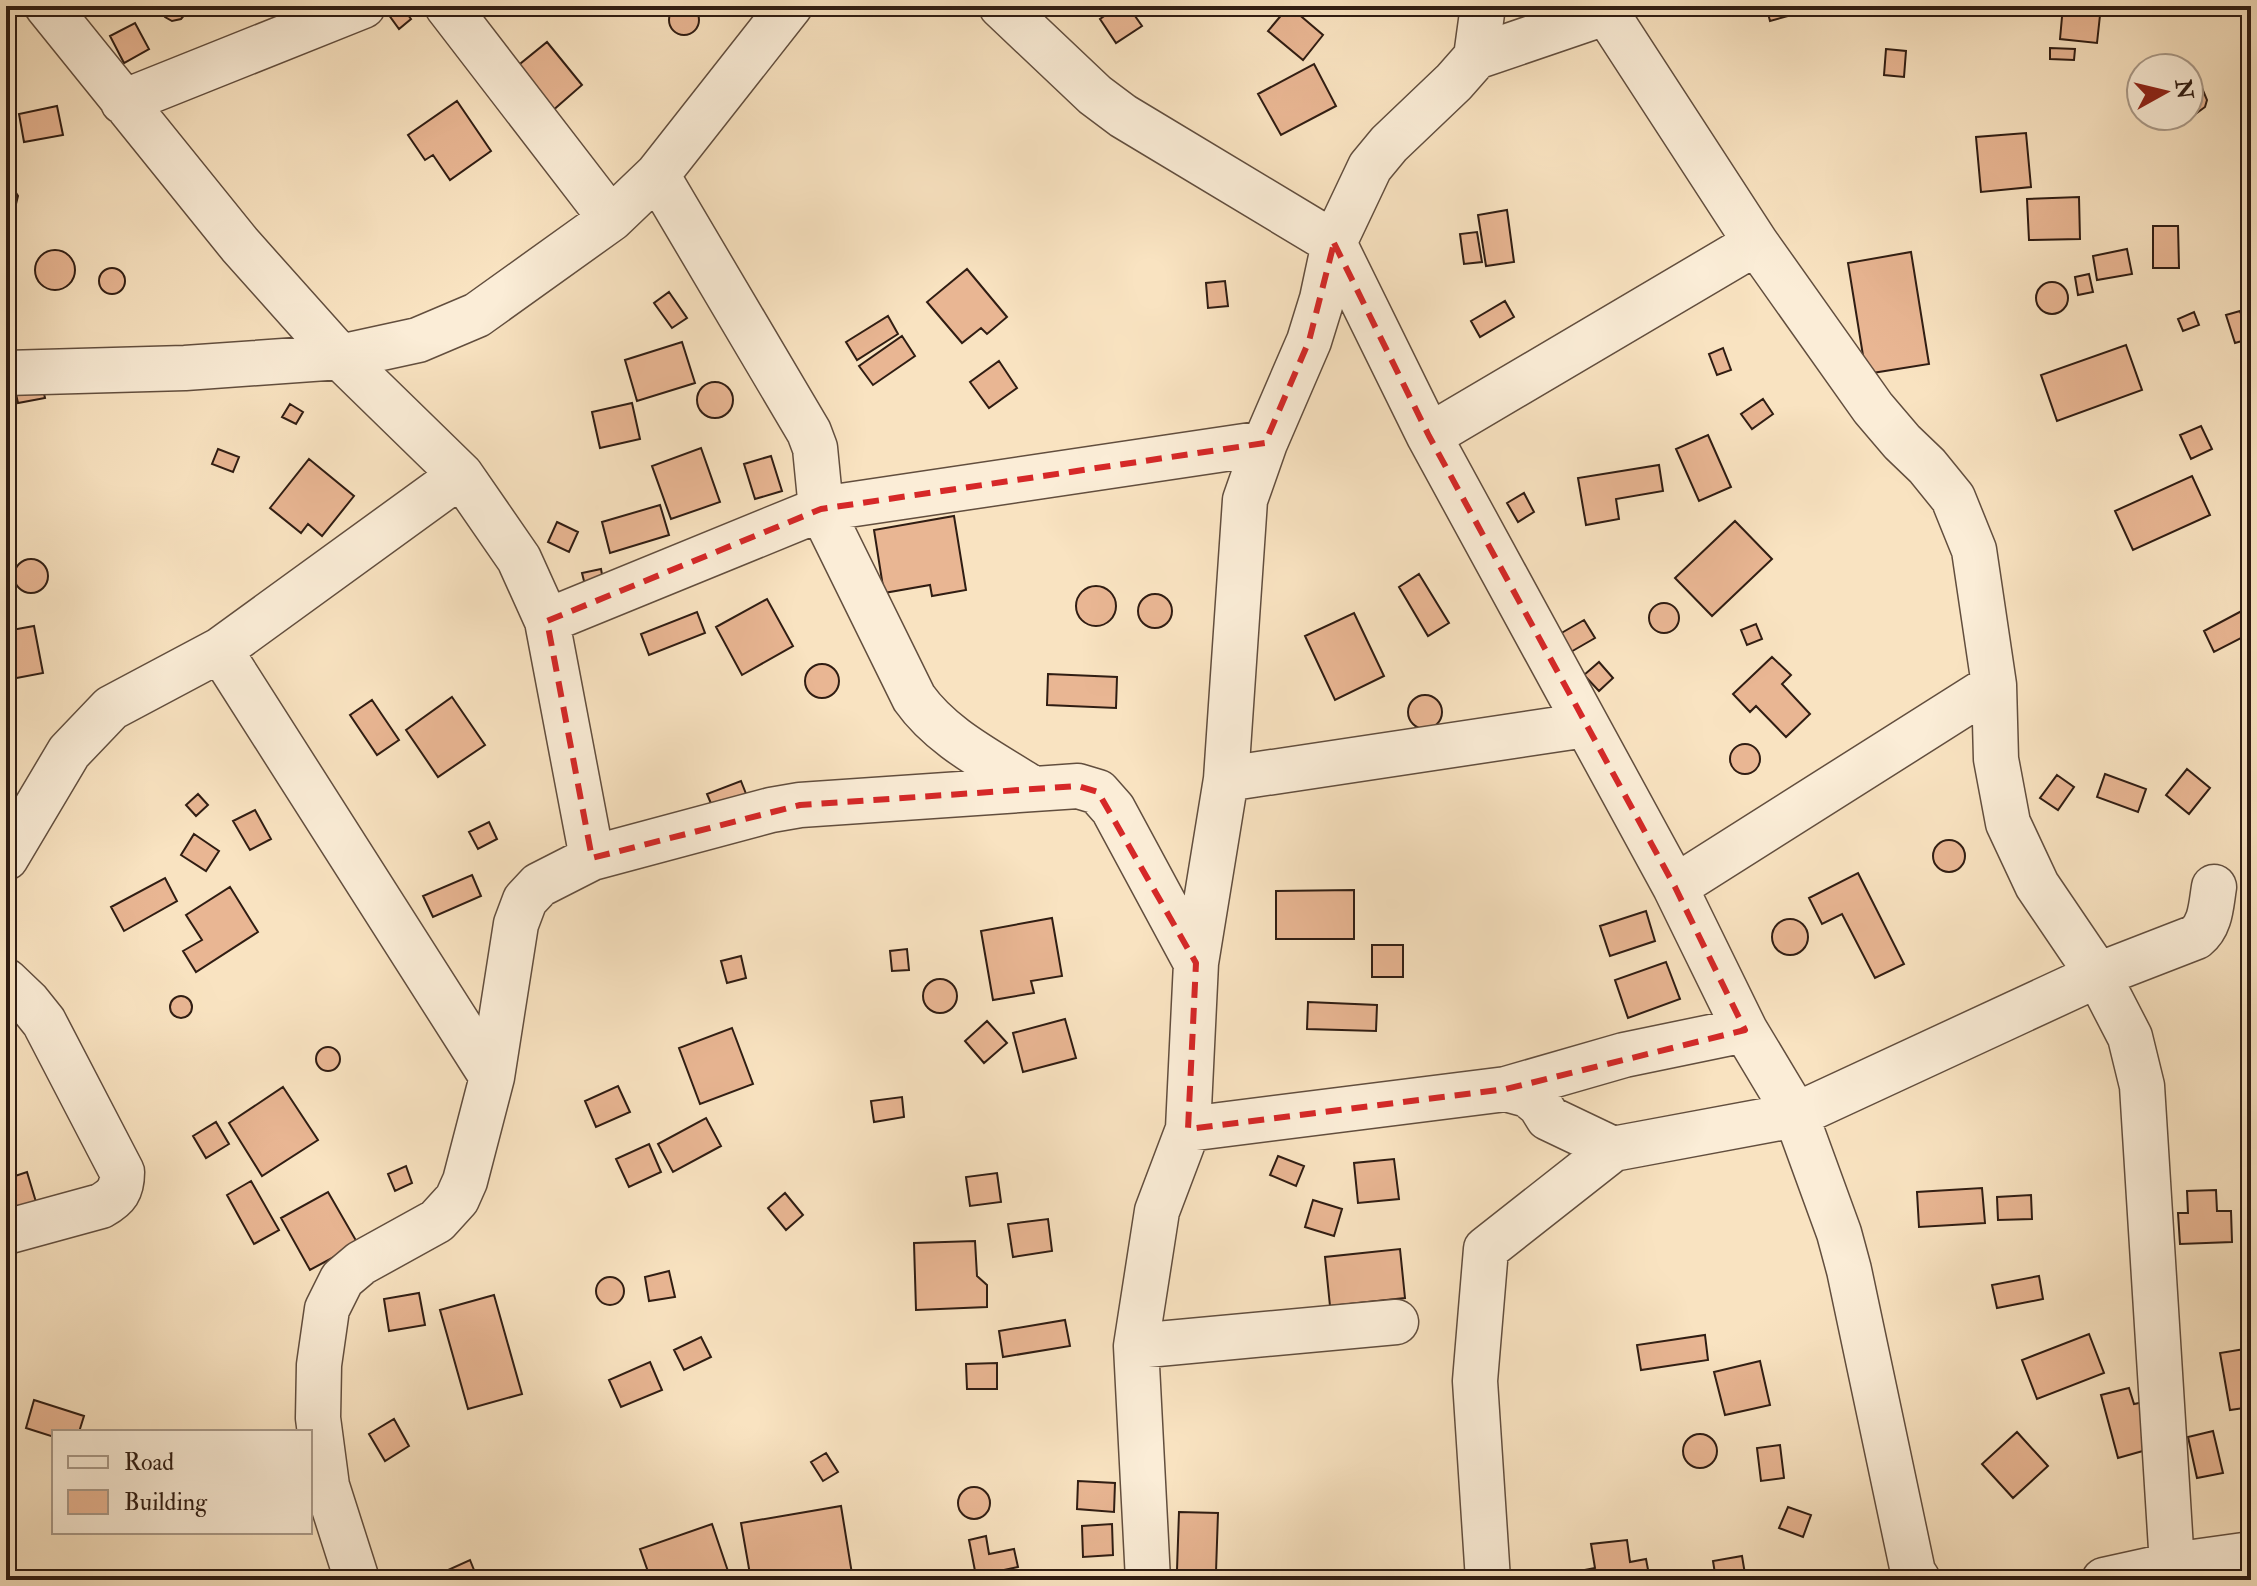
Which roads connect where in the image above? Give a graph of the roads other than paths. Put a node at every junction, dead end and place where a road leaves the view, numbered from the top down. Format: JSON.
{"nodes":[{"id":1,"x":47,"y":6,"type":"edge"},
{"id":2,"x":363,"y":6,"type":"edge"},
{"id":3,"x":447,"y":6,"type":"edge"},
{"id":4,"x":790,"y":6,"type":"edge"},
{"id":5,"x":1001,"y":6,"type":"edge"},
{"id":6,"x":1483,"y":6,"type":"edge"},
{"id":7,"x":1603,"y":10,"type":"edge"},
{"id":8,"x":1476,"y":57,"type":"junction"},
{"id":9,"x":123,"y":102,"type":"junction"},
{"id":10,"x":657,"y":175,"type":"junction"},
{"id":11,"x":611,"y":219,"type":"junction"},
{"id":12,"x":1334,"y":243,"type":"junction"},
{"id":13,"x":1756,"y":243,"type":"junction"},
{"id":14,"x":340,"y":357,"type":"junction"},
{"id":15,"x":6,"y":373,"type":"edge"},
{"id":16,"x":1429,"y":436,"type":"junction"},
{"id":17,"x":1265,"y":443,"type":"junction"},
{"id":18,"x":461,"y":475,"type":"junction"},
{"id":19,"x":821,"y":509,"type":"junction"},
{"id":20,"x":547,"y":621,"type":"junction"},
{"id":21,"x":220,"y":650,"type":"junction"},
{"id":22,"x":1994,"y":685,"type":"junction"},
{"id":23,"x":1586,"y":725,"type":"junction"},
{"id":24,"x":1226,"y":779,"type":"junction"},
{"id":25,"x":1033,"y":789,"type":"junction"},
{"id":26,"x":6,"y":858,"type":"edge"},
{"id":27,"x":592,"y":858,"type":"junction"},
{"id":28,"x":1675,"y":887,"type":"junction"},
{"id":29,"x":2214,"y":887,"type":"dead end"},
{"id":30,"x":1196,"y":963,"type":"junction"},
{"id":31,"x":2098,"y":975,"type":"junction"},
{"id":32,"x":6,"y":981,"type":"edge"},
{"id":33,"x":1745,"y":1030,"type":"junction"},
{"id":34,"x":492,"y":1077,"type":"junction"},
{"id":35,"x":1506,"y":1089,"type":"junction"},
{"id":36,"x":1796,"y":1115,"type":"junction"},
{"id":37,"x":1188,"y":1129,"type":"junction"},
{"id":38,"x":1613,"y":1149,"type":"junction"},
{"id":39,"x":6,"y":1232,"type":"edge"},
{"id":40,"x":1396,"y":1322,"type":"dead end"},
{"id":41,"x":1136,"y":1346,"type":"junction"},
{"id":42,"x":2251,"y":1554,"type":"edge"},
{"id":43,"x":2172,"y":1565,"type":"junction"},
{"id":44,"x":357,"y":1580,"type":"edge"},
{"id":45,"x":1148,"y":1580,"type":"edge"},
{"id":46,"x":1488,"y":1580,"type":"edge"},
{"id":47,"x":1918,"y":1580,"type":"edge"},
{"id":48,"x":2104,"y":1580,"type":"edge"}],
"edges":[{"from":1,"to":9,"type":"street"},
{"from":2,"to":9,"type":"street"},
{"from":3,"to":11,"type":"street"},
{"from":4,"to":10,"type":"street"},
{"from":5,"to":12,"type":"street"},
{"from":6,"to":8,"type":"street"},
{"from":7,"to":8,"type":"street"},
{"from":7,"to":13,"type":"street"},
{"from":8,"to":12,"type":"street"},
{"from":9,"to":14,"type":"street"},
{"from":10,"to":11,"type":"street"},
{"from":10,"to":19,"type":"street"},
{"from":11,"to":14,"type":"street"},
{"from":12,"to":16,"type":"street"},
{"from":12,"to":17,"type":"street"},
{"from":13,"to":16,"type":"street"},
{"from":13,"to":22,"type":"street"},
{"from":14,"to":15,"type":"street"},
{"from":14,"to":18,"type":"street"},
{"from":16,"to":23,"type":"street"},
{"from":17,"to":19,"type":"street"},
{"from":17,"to":24,"type":"street"},
{"from":18,"to":20,"type":"street"},
{"from":18,"to":21,"type":"street"},
{"from":19,"to":20,"type":"street"},
{"from":19,"to":25,"type":"street"},
{"from":20,"to":27,"type":"street"},
{"from":21,"to":26,"type":"street"},
{"from":21,"to":34,"type":"street"},
{"from":22,"to":28,"type":"street"},
{"from":22,"to":31,"type":"street"},
{"from":23,"to":24,"type":"street"},
{"from":23,"to":28,"type":"street"},
{"from":24,"to":30,"type":"street"},
{"from":25,"to":27,"type":"street"},
{"from":25,"to":30,"type":"street"},
{"from":27,"to":34,"type":"street"},
{"from":28,"to":33,"type":"street"},
{"from":29,"to":31,"type":"street"},
{"from":30,"to":37,"type":"street"},
{"from":31,"to":36,"type":"street"},
{"from":31,"to":43,"type":"street"},
{"from":32,"to":39,"type":"street"},
{"from":33,"to":35,"type":"street"},
{"from":33,"to":36,"type":"street"},
{"from":34,"to":44,"type":"street"},
{"from":35,"to":37,"type":"street"},
{"from":35,"to":38,"type":"street"},
{"from":36,"to":38,"type":"street"},
{"from":36,"to":47,"type":"street"},
{"from":37,"to":41,"type":"street"},
{"from":38,"to":46,"type":"street"},
{"from":40,"to":41,"type":"street"},
{"from":41,"to":45,"type":"street"},
{"from":42,"to":43,"type":"street"},
{"from":43,"to":48,"type":"street"}]}
